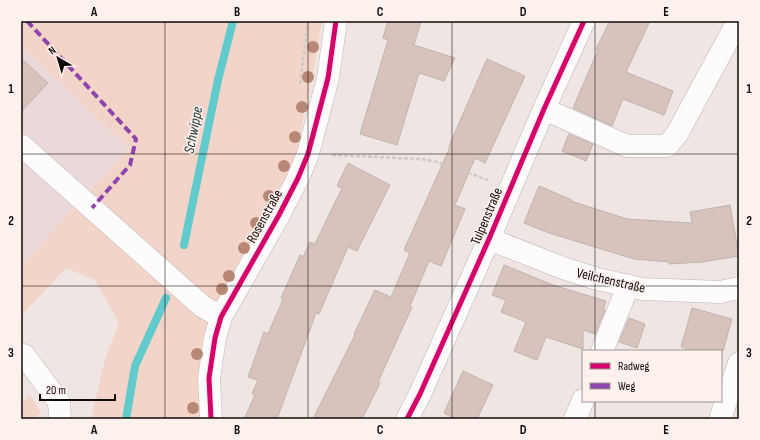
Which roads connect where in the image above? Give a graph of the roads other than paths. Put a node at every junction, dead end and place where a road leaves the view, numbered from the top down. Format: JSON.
{"nodes":[{"id":1,"x":336,"y":21,"type":"edge"},
{"id":2,"x":584,"y":21,"type":"edge"},
{"id":3,"x":738,"y":21,"type":"edge"},
{"id":4,"x":544,"y":110,"type":"junction"},
{"id":5,"x":21,"y":145,"type":"edge"},
{"id":6,"x":489,"y":239,"type":"junction"},
{"id":7,"x":628,"y":286,"type":"junction"},
{"id":8,"x":739,"y":288,"type":"edge"},
{"id":9,"x":221,"y":317,"type":"junction"},
{"id":10,"x":602,"y":350,"type":"edge"},
{"id":11,"x":21,"y":359,"type":"edge"},
{"id":12,"x":739,"y":363,"type":"edge"},
{"id":13,"x":582,"y":402,"type":"edge"},
{"id":14,"x":60,"y":419,"type":"edge"},
{"id":15,"x":211,"y":419,"type":"edge"},
{"id":16,"x":407,"y":419,"type":"edge"},
{"id":17,"x":575,"y":419,"type":"edge"},
{"id":18,"x":720,"y":419,"type":"edge"}],
"edges":[{"from":1,"to":9,"type":"street","name":"Rosenstraße"},
{"from":2,"to":4,"type":"street","name":"Tulpenstraße"},
{"from":3,"to":4,"type":"street"},
{"from":4,"to":6,"type":"street","name":"Tulpenstraße"},
{"from":5,"to":9,"type":"street"},
{"from":6,"to":7,"type":"street","name":"Veilchenstraße"},
{"from":6,"to":16,"type":"street","name":"Tulpenstraße"},
{"from":7,"to":8,"type":"street","name":"Veilchenstraße"},
{"from":7,"to":10,"type":"street"},
{"from":9,"to":15,"type":"street","name":"Rosenstraße"},
{"from":11,"to":14,"type":"street"},
{"from":12,"to":18,"type":"street"},
{"from":13,"to":17,"type":"street"}]}
